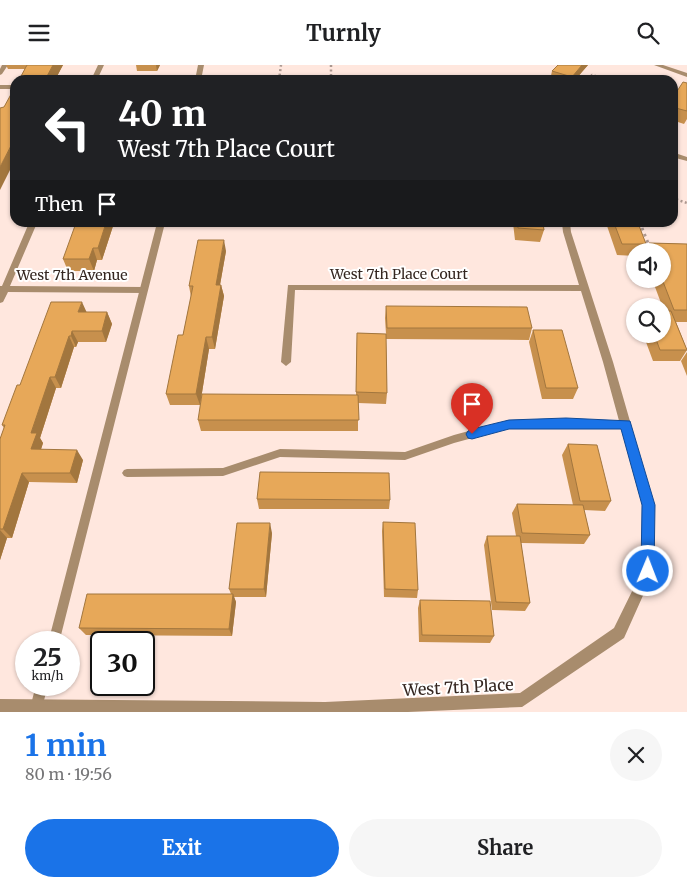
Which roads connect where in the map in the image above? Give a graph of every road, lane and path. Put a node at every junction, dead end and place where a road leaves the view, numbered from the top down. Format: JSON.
{"nodes":[{"id":1,"x":5,"y":65,"type":"edge"},
{"id":2,"x":657,"y":65,"type":"edge"},
{"id":3,"x":0,"y":73,"type":"edge"},
{"id":4,"x":687,"y":75,"type":"edge"},
{"id":5,"x":31,"y":227,"type":"edge"},
{"id":6,"x":160,"y":227,"type":"edge"},
{"id":7,"x":566,"y":227,"type":"edge"},
{"id":8,"x":642,"y":228,"type":"edge"},
{"id":9,"x":647,"y":243,"type":"edge"},
{"id":10,"x":583,"y":288,"type":"junction"},
{"id":11,"x":2,"y":289,"type":"edge"},
{"id":12,"x":144,"y":290,"type":"junction"},
{"id":13,"x":0,"y":300,"type":"edge"},
{"id":14,"x":286,"y":362,"type":"dead end"},
{"id":15,"x":626,"y":425,"type":"junction"},
{"id":16,"x":127,"y":473,"type":"dead end"},
{"id":17,"x":56,"y":631,"type":"edge"},
{"id":18,"x":39,"y":696,"type":"edge"},
{"id":19,"x":0,"y":706,"type":"edge"},
{"id":20,"x":36,"y":709,"type":"edge"},
{"id":21,"x":325,"y":711,"type":"edge"}],
"edges":[{"from":1,"to":3,"type":"lane"},
{"from":2,"to":4,"type":"lane"},
{"from":5,"to":11,"type":"street"},
{"from":6,"to":12,"type":"lane"},
{"from":7,"to":10,"type":"street","name":"West 7th Place"},
{"from":8,"to":9,"type":"path"},
{"from":10,"to":14,"type":"street","name":"West 7th Place Court"},
{"from":10,"to":15,"type":"street","name":"West 7th Place"},
{"from":11,"to":12,"type":"street","name":"West 7th Avenue"},
{"from":11,"to":13,"type":"street"},
{"from":12,"to":17,"type":"lane"},
{"from":15,"to":16,"type":"lane"},
{"from":15,"to":21,"type":"street","name":"West 7th Place"},
{"from":18,"to":20,"type":"lane"},
{"from":19,"to":20,"type":"street","name":"West 7th Place"},
{"from":20,"to":21,"type":"street","name":"West 7th Place"}]}
